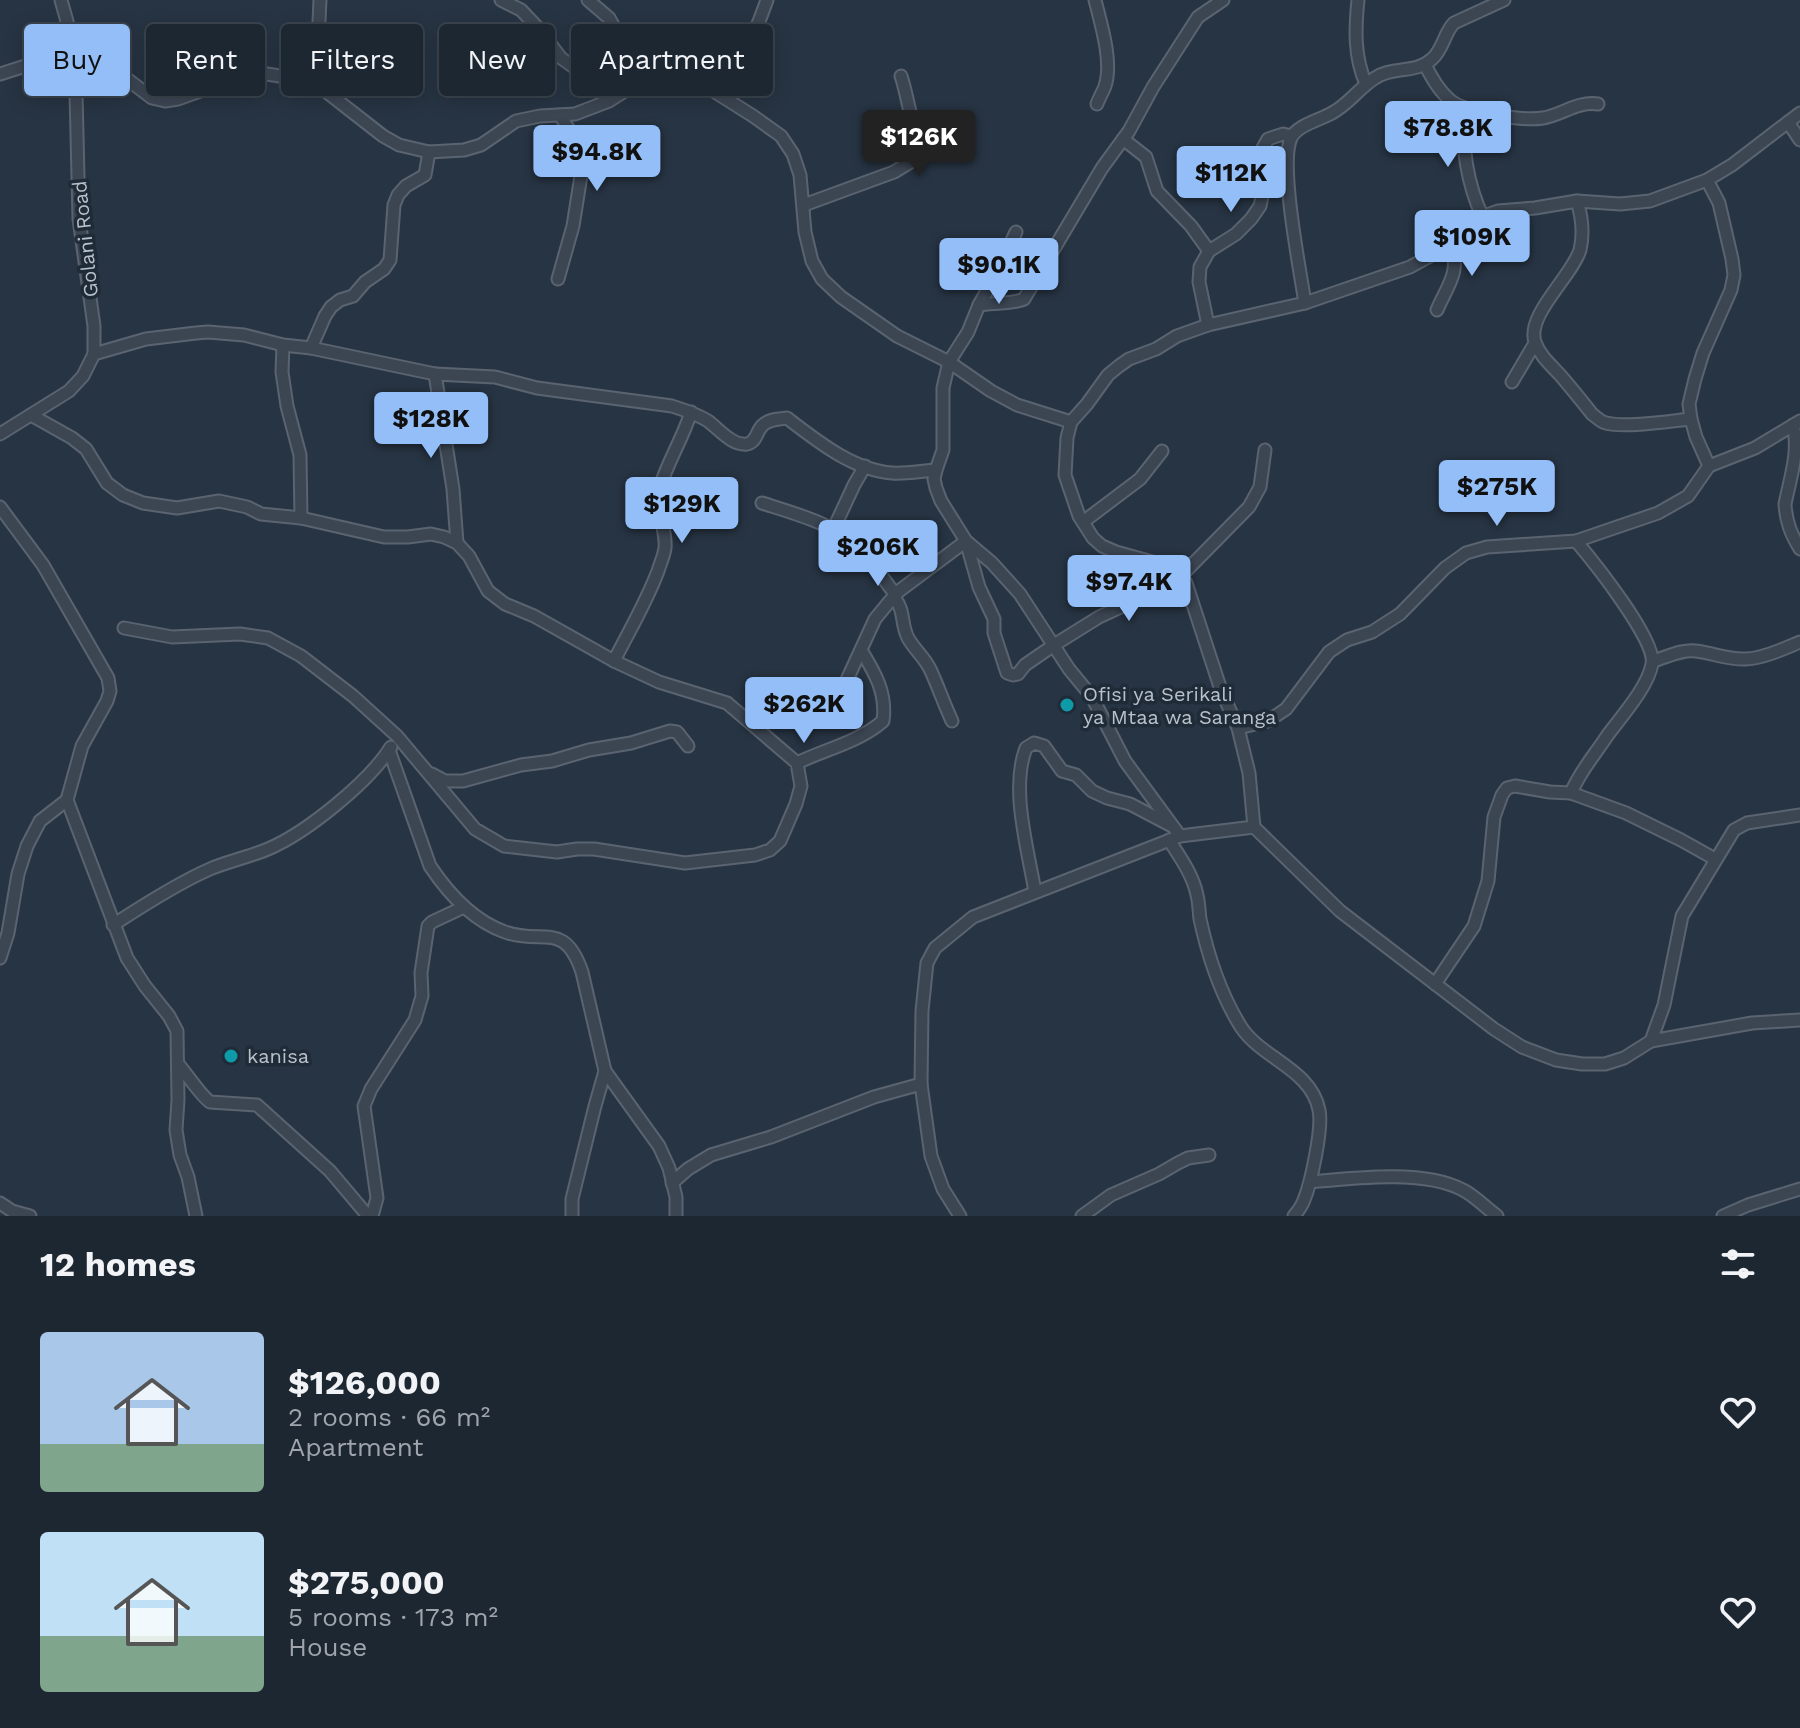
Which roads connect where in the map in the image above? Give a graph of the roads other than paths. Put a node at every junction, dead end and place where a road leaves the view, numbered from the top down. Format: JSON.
{"nodes":[{"id":1,"x":61,"y":0,"type":"edge"},
{"id":2,"x":320,"y":0,"type":"edge"},
{"id":3,"x":501,"y":0,"type":"edge"},
{"id":4,"x":588,"y":0,"type":"edge"},
{"id":5,"x":767,"y":0,"type":"edge"},
{"id":6,"x":1095,"y":0,"type":"edge"},
{"id":7,"x":1223,"y":0,"type":"edge"},
{"id":8,"x":1358,"y":0,"type":"edge"},
{"id":9,"x":1503,"y":0,"type":"edge"},
{"id":10,"x":68,"y":24,"type":"edge"},
{"id":11,"x":319,"y":24,"type":"edge"},
{"id":12,"x":612,"y":24,"type":"edge"},
{"id":13,"x":758,"y":24,"type":"edge"},
{"id":14,"x":1425,"y":65,"type":"junction"},
{"id":15,"x":24,"y":66,"type":"edge"},
{"id":16,"x":0,"y":74,"type":"edge"},
{"id":17,"x":281,"y":76,"type":"edge"},
{"id":18,"x":901,"y":76,"type":"dead end"},
{"id":19,"x":130,"y":81,"type":"edge"},
{"id":20,"x":1366,"y":84,"type":"junction"},
{"id":21,"x":76,"y":96,"type":"edge"},
{"id":22,"x":334,"y":96,"type":"edge"},
{"id":23,"x":617,"y":96,"type":"edge"},
{"id":24,"x":721,"y":96,"type":"edge"},
{"id":25,"x":609,"y":101,"type":"junction"},
{"id":26,"x":1097,"y":104,"type":"dead end"},
{"id":27,"x":1598,"y":104,"type":"dead end"},
{"id":28,"x":1462,"y":108,"type":"junction"},
{"id":29,"x":1800,"y":113,"type":"edge"},
{"id":30,"x":560,"y":115,"type":"junction"},
{"id":31,"x":1788,"y":122,"type":"junction"},
{"id":32,"x":1291,"y":136,"type":"junction"},
{"id":33,"x":1123,"y":139,"type":"junction"},
{"id":34,"x":1800,"y":140,"type":"edge"},
{"id":35,"x":429,"y":152,"type":"junction"},
{"id":36,"x":1707,"y":180,"type":"junction"},
{"id":37,"x":1577,"y":201,"type":"junction"},
{"id":38,"x":804,"y":205,"type":"junction"},
{"id":39,"x":1483,"y":218,"type":"junction"},
{"id":40,"x":1016,"y":232,"type":"dead end"},
{"id":41,"x":1450,"y":245,"type":"junction"},
{"id":42,"x":1209,"y":251,"type":"junction"},
{"id":43,"x":558,"y":279,"type":"dead end"},
{"id":44,"x":1305,"y":303,"type":"junction"},
{"id":45,"x":979,"y":305,"type":"junction"},
{"id":46,"x":1437,"y":310,"type":"dead end"},
{"id":47,"x":1208,"y":325,"type":"junction"},
{"id":48,"x":1535,"y":343,"type":"junction"},
{"id":49,"x":283,"y":345,"type":"junction"},
{"id":50,"x":311,"y":348,"type":"junction"},
{"id":51,"x":94,"y":354,"type":"junction"},
{"id":52,"x":949,"y":362,"type":"junction"},
{"id":53,"x":435,"y":374,"type":"junction"},
{"id":54,"x":1512,"y":382,"type":"dead end"},
{"id":55,"x":691,"y":412,"type":"junction"},
{"id":56,"x":31,"y":415,"type":"junction"},
{"id":57,"x":1691,"y":419,"type":"junction"},
{"id":58,"x":1071,"y":422,"type":"junction"},
{"id":59,"x":1796,"y":423,"type":"edge"},
{"id":60,"x":0,"y":434,"type":"edge"},
{"id":61,"x":1265,"y":450,"type":"dead end"},
{"id":62,"x":1162,"y":451,"type":"dead end"},
{"id":63,"x":865,"y":466,"type":"junction"},
{"id":64,"x":1709,"y":466,"type":"junction"},
{"id":65,"x":936,"y":470,"type":"junction"},
{"id":66,"x":762,"y":503,"type":"dead end"},
{"id":67,"x":0,"y":507,"type":"edge"},
{"id":68,"x":301,"y":518,"type":"junction"},
{"id":69,"x":1083,"y":522,"type":"junction"},
{"id":70,"x":833,"y":530,"type":"junction"},
{"id":71,"x":966,"y":541,"type":"junction"},
{"id":72,"x":1576,"y":541,"type":"junction"},
{"id":73,"x":457,"y":543,"type":"junction"},
{"id":74,"x":1800,"y":549,"type":"edge"},
{"id":75,"x":1178,"y":572,"type":"junction"},
{"id":76,"x":895,"y":596,"type":"junction"},
{"id":77,"x":124,"y":628,"type":"dead end"},
{"id":78,"x":1800,"y":642,"type":"edge"},
{"id":79,"x":1054,"y":645,"type":"junction"},
{"id":80,"x":861,"y":650,"type":"junction"},
{"id":81,"x":614,"y":661,"type":"junction"},
{"id":82,"x":1653,"y":661,"type":"junction"},
{"id":83,"x":846,"y":682,"type":"dead end"},
{"id":84,"x":952,"y":721,"type":"dead end"},
{"id":85,"x":1238,"y":728,"type":"junction"},
{"id":86,"x":397,"y":736,"type":"junction"},
{"id":87,"x":688,"y":746,"type":"dead end"},
{"id":88,"x":389,"y":750,"type":"junction"},
{"id":89,"x":797,"y":763,"type":"junction"},
{"id":90,"x":428,"y":772,"type":"junction"},
{"id":91,"x":1571,"y":793,"type":"junction"},
{"id":92,"x":67,"y":800,"type":"junction"},
{"id":93,"x":1800,"y":815,"type":"edge"},
{"id":94,"x":1172,"y":826,"type":"junction"},
{"id":95,"x":1254,"y":827,"type":"junction"},
{"id":96,"x":1175,"y":838,"type":"junction"},
{"id":97,"x":1715,"y":859,"type":"junction"},
{"id":98,"x":1035,"y":892,"type":"junction"},
{"id":99,"x":464,"y":907,"type":"junction"},
{"id":100,"x":113,"y":925,"type":"junction"},
{"id":101,"x":0,"y":958,"type":"edge"},
{"id":102,"x":1435,"y":984,"type":"junction"},
{"id":103,"x":1800,"y":1020,"type":"edge"},
{"id":104,"x":1651,"y":1041,"type":"junction"},
{"id":105,"x":178,"y":1064,"type":"junction"},
{"id":106,"x":605,"y":1071,"type":"junction"},
{"id":107,"x":921,"y":1084,"type":"junction"},
{"id":108,"x":1209,"y":1155,"type":"dead end"},
{"id":109,"x":1310,"y":1182,"type":"junction"},
{"id":110,"x":672,"y":1183,"type":"junction"},
{"id":111,"x":1800,"y":1189,"type":"edge"},
{"id":112,"x":0,"y":1203,"type":"edge"},
{"id":113,"x":30,"y":1216,"type":"edge"},
{"id":114,"x":196,"y":1216,"type":"edge"},
{"id":115,"x":370,"y":1216,"type":"edge"},
{"id":116,"x":572,"y":1216,"type":"edge"},
{"id":117,"x":676,"y":1216,"type":"edge"},
{"id":118,"x":960,"y":1216,"type":"edge"},
{"id":119,"x":1082,"y":1216,"type":"edge"},
{"id":120,"x":1294,"y":1216,"type":"edge"},
{"id":121,"x":1497,"y":1216,"type":"edge"},
{"id":122,"x":1723,"y":1216,"type":"edge"}],
"edges":[{"from":1,"to":10,"type":"street","name":"Golani Road"},
{"from":2,"to":11,"type":"street"},
{"from":3,"to":25,"type":"street"},
{"from":4,"to":12,"type":"street"},
{"from":5,"to":13,"type":"street"},
{"from":6,"to":26,"type":"street"},
{"from":7,"to":33,"type":"street"},
{"from":8,"to":20,"type":"street"},
{"from":9,"to":14,"type":"street"},
{"from":14,"to":20,"type":"street"},
{"from":14,"to":28,"type":"street"},
{"from":15,"to":16,"type":"street"},
{"from":17,"to":19,"type":"street"},
{"from":18,"to":38,"type":"street"},
{"from":20,"to":32,"type":"street"},
{"from":21,"to":51,"type":"street","name":"Golani Road"},
{"from":22,"to":35,"type":"street"},
{"from":23,"to":25,"type":"street"},
{"from":24,"to":38,"type":"street"},
{"from":25,"to":30,"type":"street"},
{"from":27,"to":28,"type":"street"},
{"from":28,"to":39,"type":"street"},
{"from":29,"to":31,"type":"street"},
{"from":30,"to":35,"type":"street"},
{"from":30,"to":43,"type":"street"},
{"from":31,"to":34,"type":"street"},
{"from":31,"to":36,"type":"street"},
{"from":32,"to":42,"type":"street"},
{"from":32,"to":44,"type":"street"},
{"from":33,"to":42,"type":"street"},
{"from":33,"to":45,"type":"street"},
{"from":35,"to":50,"type":"street"},
{"from":36,"to":37,"type":"street"},
{"from":36,"to":57,"type":"street"},
{"from":37,"to":39,"type":"street"},
{"from":37,"to":48,"type":"street"},
{"from":38,"to":52,"type":"street"},
{"from":39,"to":41,"type":"street"},
{"from":40,"to":45,"type":"street"},
{"from":41,"to":44,"type":"street"},
{"from":41,"to":46,"type":"street"},
{"from":42,"to":47,"type":"street"},
{"from":44,"to":47,"type":"street"},
{"from":45,"to":52,"type":"street"},
{"from":47,"to":58,"type":"street"},
{"from":48,"to":54,"type":"street"},
{"from":48,"to":57,"type":"street"},
{"from":49,"to":50,"type":"street"},
{"from":49,"to":51,"type":"street"},
{"from":49,"to":68,"type":"street"},
{"from":50,"to":53,"type":"street"},
{"from":51,"to":56,"type":"street"},
{"from":52,"to":58,"type":"street"},
{"from":52,"to":65,"type":"street"},
{"from":53,"to":55,"type":"street"},
{"from":53,"to":73,"type":"street"},
{"from":55,"to":63,"type":"street"},
{"from":55,"to":81,"type":"street"},
{"from":56,"to":60,"type":"street"},
{"from":56,"to":68,"type":"street"},
{"from":57,"to":64,"type":"street"},
{"from":58,"to":69,"type":"street"},
{"from":59,"to":64,"type":"street"},
{"from":59,"to":74,"type":"street"},
{"from":61,"to":75,"type":"street"},
{"from":62,"to":69,"type":"street"},
{"from":63,"to":65,"type":"street"},
{"from":63,"to":70,"type":"street"},
{"from":64,"to":72,"type":"street"},
{"from":65,"to":71,"type":"street"},
{"from":66,"to":70,"type":"street"},
{"from":67,"to":92,"type":"street"},
{"from":68,"to":73,"type":"street"},
{"from":69,"to":75,"type":"street"},
{"from":70,"to":76,"type":"street"},
{"from":71,"to":76,"type":"street"},
{"from":71,"to":79,"type":"street"},
{"from":71,"to":79,"type":"street"},
{"from":72,"to":82,"type":"street"},
{"from":72,"to":85,"type":"street"},
{"from":73,"to":81,"type":"street"},
{"from":75,"to":79,"type":"street"},
{"from":75,"to":85,"type":"street"},
{"from":76,"to":80,"type":"street"},
{"from":76,"to":84,"type":"street"},
{"from":77,"to":86,"type":"street"},
{"from":78,"to":82,"type":"street"},
{"from":79,"to":94,"type":"street"},
{"from":80,"to":83,"type":"street"},
{"from":80,"to":89,"type":"street"},
{"from":81,"to":89,"type":"street"},
{"from":82,"to":91,"type":"street"},
{"from":85,"to":95,"type":"street"},
{"from":86,"to":88,"type":"street"},
{"from":86,"to":90,"type":"street"},
{"from":87,"to":90,"type":"street"},
{"from":88,"to":99,"type":"street"},
{"from":88,"to":100,"type":"street"},
{"from":89,"to":90,"type":"street"},
{"from":91,"to":97,"type":"street"},
{"from":91,"to":102,"type":"street"},
{"from":92,"to":100,"type":"street"},
{"from":92,"to":101,"type":"street"},
{"from":93,"to":97,"type":"street"},
{"from":94,"to":96,"type":"street"},
{"from":94,"to":98,"type":"street"},
{"from":95,"to":96,"type":"street"},
{"from":95,"to":102,"type":"street"},
{"from":96,"to":98,"type":"street"},
{"from":96,"to":109,"type":"street"},
{"from":97,"to":104,"type":"street"},
{"from":98,"to":107,"type":"street"},
{"from":99,"to":106,"type":"street"},
{"from":99,"to":115,"type":"street"},
{"from":100,"to":105,"type":"street"},
{"from":102,"to":104,"type":"street"},
{"from":103,"to":104,"type":"street"},
{"from":105,"to":114,"type":"street"},
{"from":105,"to":115,"type":"street"},
{"from":106,"to":110,"type":"street"},
{"from":106,"to":116,"type":"street"},
{"from":107,"to":110,"type":"street"},
{"from":107,"to":118,"type":"street"},
{"from":108,"to":119,"type":"street"},
{"from":109,"to":120,"type":"street"},
{"from":109,"to":121,"type":"street"},
{"from":110,"to":117,"type":"street"},
{"from":111,"to":122,"type":"street"},
{"from":112,"to":113,"type":"street"}]}
